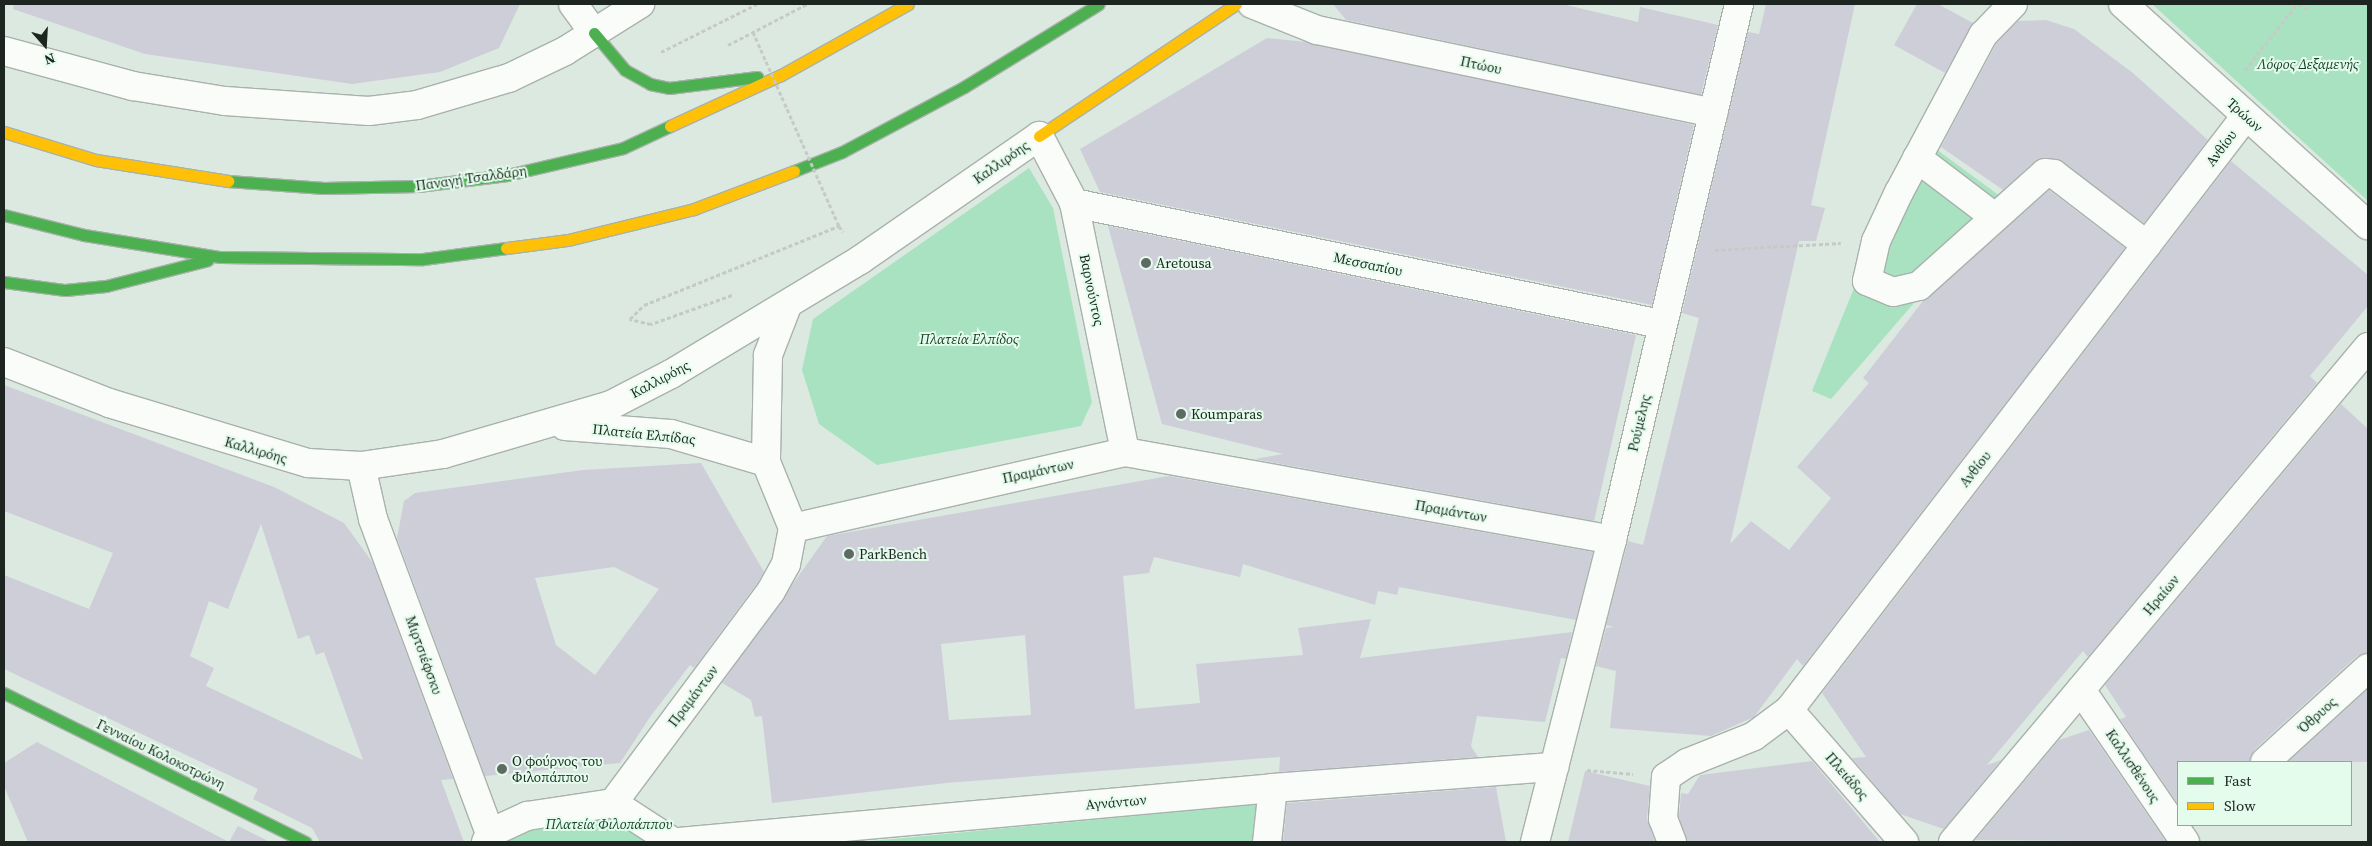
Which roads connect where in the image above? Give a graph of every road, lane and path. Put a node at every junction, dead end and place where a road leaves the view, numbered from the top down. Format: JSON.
{"nodes":[{"id":1,"x":573,"y":4,"type":"edge"},
{"id":2,"x":640,"y":4,"type":"edge"},
{"id":3,"x":756,"y":4,"type":"edge"},
{"id":4,"x":807,"y":4,"type":"edge"},
{"id":5,"x":908,"y":4,"type":"edge"},
{"id":6,"x":1099,"y":4,"type":"edge"},
{"id":7,"x":1236,"y":4,"type":"edge"},
{"id":8,"x":1252,"y":4,"type":"edge"},
{"id":9,"x":1739,"y":4,"type":"edge"},
{"id":10,"x":2013,"y":4,"type":"edge"},
{"id":11,"x":2123,"y":4,"type":"edge"},
{"id":12,"x":2298,"y":4,"type":"edge"},
{"id":13,"x":2310,"y":10,"type":"dead end"},
{"id":14,"x":594,"y":33,"type":"junction"},
{"id":15,"x":4,"y":51,"type":"edge"},
{"id":16,"x":625,"y":70,"type":"junction"},
{"id":17,"x":781,"y":74,"type":"junction"},
{"id":18,"x":2224,"y":96,"type":"junction"},
{"id":19,"x":1713,"y":113,"type":"junction"},
{"id":20,"x":2246,"y":116,"type":"junction"},
{"id":21,"x":4,"y":132,"type":"edge"},
{"id":22,"x":1039,"y":136,"type":"junction"},
{"id":23,"x":1917,"y":158,"type":"junction"},
{"id":24,"x":1074,"y":203,"type":"junction"},
{"id":25,"x":4,"y":215,"type":"edge"},
{"id":26,"x":1993,"y":216,"type":"junction"},
{"id":27,"x":2368,"y":225,"type":"edge"},
{"id":28,"x":1876,"y":241,"type":"junction"},
{"id":29,"x":2147,"y":245,"type":"junction"},
{"id":30,"x":1679,"y":252,"type":"junction"},
{"id":31,"x":220,"y":257,"type":"junction"},
{"id":32,"x":4,"y":282,"type":"edge"},
{"id":33,"x":736,"y":294,"type":"dead end"},
{"id":34,"x":787,"y":306,"type":"junction"},
{"id":35,"x":1661,"y":324,"type":"junction"},
{"id":36,"x":2368,"y":347,"type":"edge"},
{"id":37,"x":4,"y":362,"type":"edge"},
{"id":38,"x":549,"y":425,"type":"junction"},
{"id":39,"x":1125,"y":452,"type":"junction"},
{"id":40,"x":766,"y":462,"type":"junction"},
{"id":41,"x":361,"y":466,"type":"junction"},
{"id":42,"x":793,"y":528,"type":"junction"},
{"id":43,"x":1612,"y":540,"type":"junction"},
{"id":44,"x":2368,"y":668,"type":"edge"},
{"id":45,"x":2081,"y":690,"type":"junction"},
{"id":46,"x":4,"y":693,"type":"edge"},
{"id":47,"x":1789,"y":710,"type":"junction"},
{"id":48,"x":2266,"y":761,"type":"edge"},
{"id":49,"x":1554,"y":767,"type":"junction"},
{"id":50,"x":1666,"y":777,"type":"junction"},
{"id":51,"x":1273,"y":788,"type":"junction"},
{"id":52,"x":613,"y":804,"type":"junction"},
{"id":53,"x":2177,"y":820,"type":"edge"},
{"id":54,"x":488,"y":838,"type":"edge"},
{"id":55,"x":305,"y":842,"type":"edge"},
{"id":56,"x":673,"y":842,"type":"edge"},
{"id":57,"x":679,"y":842,"type":"edge"},
{"id":58,"x":1267,"y":842,"type":"edge"},
{"id":59,"x":1535,"y":842,"type":"edge"},
{"id":60,"x":1672,"y":842,"type":"edge"},
{"id":61,"x":1904,"y":842,"type":"edge"},
{"id":62,"x":1953,"y":842,"type":"edge"}],
"edges":[{"from":1,"to":14,"type":"street"},
{"from":2,"to":14,"type":"street"},
{"from":3,"to":16,"type":"path"},
{"from":4,"to":33,"type":"path","bridge":true},
{"from":5,"to":17,"type":"main road","name":"Παναγή Τσαλδάρη"},
{"from":6,"to":31,"type":"main road"},
{"from":7,"to":22,"type":"main road","name":"Καλλιρόης"},
{"from":8,"to":19,"type":"street","name":"Πτώου"},
{"from":9,"to":19,"type":"street","name":"Ρούμελης"},
{"from":10,"to":23,"type":"street"},
{"from":11,"to":18,"type":"street","name":"Τρώων"},
{"from":12,"to":13,"type":"path"},
{"from":12,"to":18,"type":"path"},
{"from":14,"to":15,"type":"street"},
{"from":14,"to":16,"type":"main road"},
{"from":16,"to":17,"type":"main road"},
{"from":17,"to":21,"type":"main road","name":"Παναγή Τσαλδάρη"},
{"from":18,"to":20,"type":"street","name":"Τρώων"},
{"from":19,"to":30,"type":"street","name":"Ρούμελης"},
{"from":20,"to":27,"type":"street","name":"Τρώων"},
{"from":20,"to":29,"type":"street","name":"Ανθίου"},
{"from":22,"to":24,"type":"street","name":"Βαρνούντος"},
{"from":22,"to":34,"type":"street","name":"Καλλιρόης"},
{"from":23,"to":26,"type":"street"},
{"from":23,"to":28,"type":"street"},
{"from":24,"to":35,"type":"street","name":"Μεσσαπίου"},
{"from":24,"to":39,"type":"street","name":"Βαρνούντος"},
{"from":25,"to":31,"type":"main road"},
{"from":26,"to":28,"type":"street"},
{"from":26,"to":29,"type":"street"},
{"from":28,"to":30,"type":"path"},
{"from":29,"to":47,"type":"street","name":"Ανθίου"},
{"from":30,"to":35,"type":"street","name":"Ρούμελης"},
{"from":31,"to":32,"type":"main road"},
{"from":34,"to":38,"type":"street","name":"Καλλιρόης"},
{"from":34,"to":40,"type":"street"},
{"from":35,"to":43,"type":"street","name":"Ρούμελης"},
{"from":36,"to":45,"type":"street","name":"Ηραίων"},
{"from":37,"to":41,"type":"street","name":"Καλλιρόης"},
{"from":38,"to":40,"type":"street","name":"Πλατεία Ελπίδας"},
{"from":38,"to":41,"type":"street","name":"Καλλιρόης"},
{"from":39,"to":42,"type":"street","name":"Πραμάντων"},
{"from":39,"to":43,"type":"street","name":"Πραμάντων"},
{"from":40,"to":42,"type":"street"},
{"from":41,"to":54,"type":"street","name":"Μιρτσιέφσκυ"},
{"from":42,"to":52,"type":"street","name":"Πραμάντων"},
{"from":43,"to":49,"type":"street","name":"Ρούμελης"},
{"from":44,"to":48,"type":"street","name":"Όθρυος"},
{"from":45,"to":53,"type":"street","name":"Καλλισθένους"},
{"from":45,"to":62,"type":"street","name":"Ηραίων"},
{"from":46,"to":55,"type":"main road","name":"Γενναίου Κολοκοτρώνη"},
{"from":47,"to":50,"type":"street","name":"Ανθίου"},
{"from":47,"to":61,"type":"street","name":"Πλειάδος"},
{"from":49,"to":50,"type":"path"},
{"from":49,"to":51,"type":"street","name":"Αγνάντων"},
{"from":49,"to":59,"type":"street","name":"Ρούμελης"},
{"from":50,"to":60,"type":"street"},
{"from":51,"to":57,"type":"street","name":"Αγνάντων"},
{"from":51,"to":58,"type":"street"},
{"from":52,"to":54,"type":"street"},
{"from":52,"to":56,"type":"street"}]}
